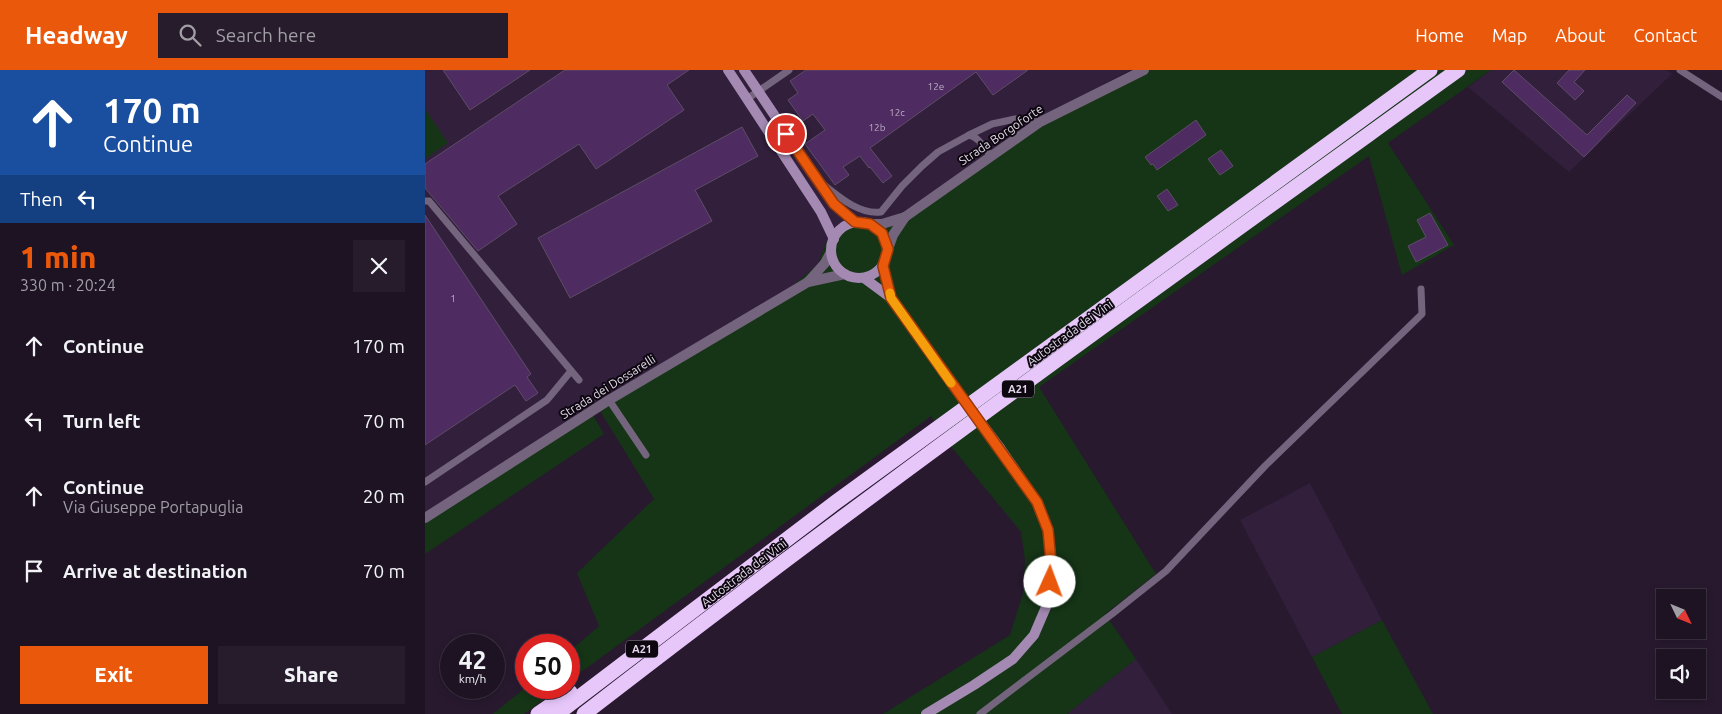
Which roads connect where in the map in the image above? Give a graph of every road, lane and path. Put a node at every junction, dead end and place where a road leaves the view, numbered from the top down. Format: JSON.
{"nodes":[{"id":1,"x":728,"y":70,"type":"edge"},
{"id":2,"x":744,"y":70,"type":"edge"},
{"id":3,"x":789,"y":70,"type":"edge"},
{"id":4,"x":1144,"y":70,"type":"edge"},
{"id":5,"x":1430,"y":70,"type":"edge"},
{"id":6,"x":1458,"y":70,"type":"edge"},
{"id":7,"x":1680,"y":70,"type":"edge"},
{"id":8,"x":757,"y":92,"type":"junction"},
{"id":9,"x":1722,"y":97,"type":"edge"},
{"id":10,"x":747,"y":99,"type":"junction"},
{"id":11,"x":1040,"y":122,"type":"junction"},
{"id":12,"x":969,"y":135,"type":"junction"},
{"id":13,"x":991,"y":156,"type":"junction"},
{"id":14,"x":818,"y":180,"type":"junction"},
{"id":15,"x":425,"y":201,"type":"edge"},
{"id":16,"x":905,"y":217,"type":"junction"},
{"id":17,"x":855,"y":222,"type":"junction"},
{"id":18,"x":870,"y":224,"type":"junction"},
{"id":19,"x":834,"y":239,"type":"junction"},
{"id":20,"x":888,"y":249,"type":"junction"},
{"id":21,"x":831,"y":252,"type":"junction"},
{"id":22,"x":883,"y":266,"type":"junction"},
{"id":23,"x":845,"y":274,"type":"junction"},
{"id":24,"x":864,"y":278,"type":"junction"},
{"id":25,"x":808,"y":282,"type":"junction"},
{"id":26,"x":1421,"y":289,"type":"dead end"},
{"id":27,"x":891,"y":298,"type":"junction"},
{"id":28,"x":571,"y":371,"type":"junction"},
{"id":29,"x":579,"y":380,"type":"dead end"},
{"id":30,"x":609,"y":400,"type":"junction"},
{"id":31,"x":646,"y":455,"type":"dead end"},
{"id":32,"x":425,"y":482,"type":"edge"},
{"id":33,"x":425,"y":518,"type":"edge"},
{"id":34,"x":727,"y":583,"type":"junction"},
{"id":35,"x":538,"y":714,"type":"edge"},
{"id":36,"x":557,"y":714,"type":"edge"},
{"id":37,"x":584,"y":714,"type":"edge"},
{"id":38,"x":926,"y":714,"type":"edge"},
{"id":39,"x":980,"y":714,"type":"edge"}],
"edges":[{"from":1,"to":10,"type":"main road"},
{"from":2,"to":8,"type":"main road"},
{"from":3,"to":8,"type":"lane"},
{"from":4,"to":11,"type":"street","name":"Strada Borgoforte"},
{"from":5,"to":34,"type":"highway","name":"Autostrada dei Vini","number":"A21"},
{"from":6,"to":37,"type":"highway","name":"Autostrada dei Vini","number":"A21"},
{"from":7,"to":9,"type":"lane"},
{"from":8,"to":10,"type":"lane"},
{"from":8,"to":14,"type":"main road"},
{"from":10,"to":19,"type":"main road"},
{"from":11,"to":12,"type":"lane"},
{"from":11,"to":13,"type":"street","name":"Strada Borgoforte"},
{"from":12,"to":13,"type":"lane"},
{"from":12,"to":14,"type":"lane"},
{"from":13,"to":16,"type":"street","name":"Strada Borgoforte"},
{"from":14,"to":17,"type":"main road"},
{"from":15,"to":28,"type":"lane"},
{"from":16,"to":18,"type":"street","name":"Strada Borgoforte"},
{"from":16,"to":20,"type":"street","name":"Strada Borgoforte"},
{"from":17,"to":18,"type":"main road"},
{"from":17,"to":19,"type":"main road"},
{"from":18,"to":20,"type":"main road"},
{"from":19,"to":21,"type":"main road"},
{"from":20,"to":22,"type":"main road"},
{"from":21,"to":23,"type":"main road"},
{"from":21,"to":25,"type":"street","name":"Strada dei Dossarelli"},
{"from":22,"to":24,"type":"main road"},
{"from":22,"to":27,"type":"main road"},
{"from":23,"to":24,"type":"main road"},
{"from":23,"to":25,"type":"street","name":"Strada dei Dossarelli"},
{"from":24,"to":27,"type":"main road"},
{"from":25,"to":30,"type":"street","name":"Strada dei Dossarelli"},
{"from":26,"to":39,"type":"lane"},
{"from":27,"to":38,"type":"main road","bridge":true},
{"from":28,"to":29,"type":"lane"},
{"from":28,"to":32,"type":"lane"},
{"from":30,"to":31,"type":"lane"},
{"from":30,"to":33,"type":"street","name":"Strada dei Dossarelli"},
{"from":34,"to":35,"type":"highway"},
{"from":34,"to":36,"type":"highway","name":"Autostrada dei Vini","number":"A21"}]}
